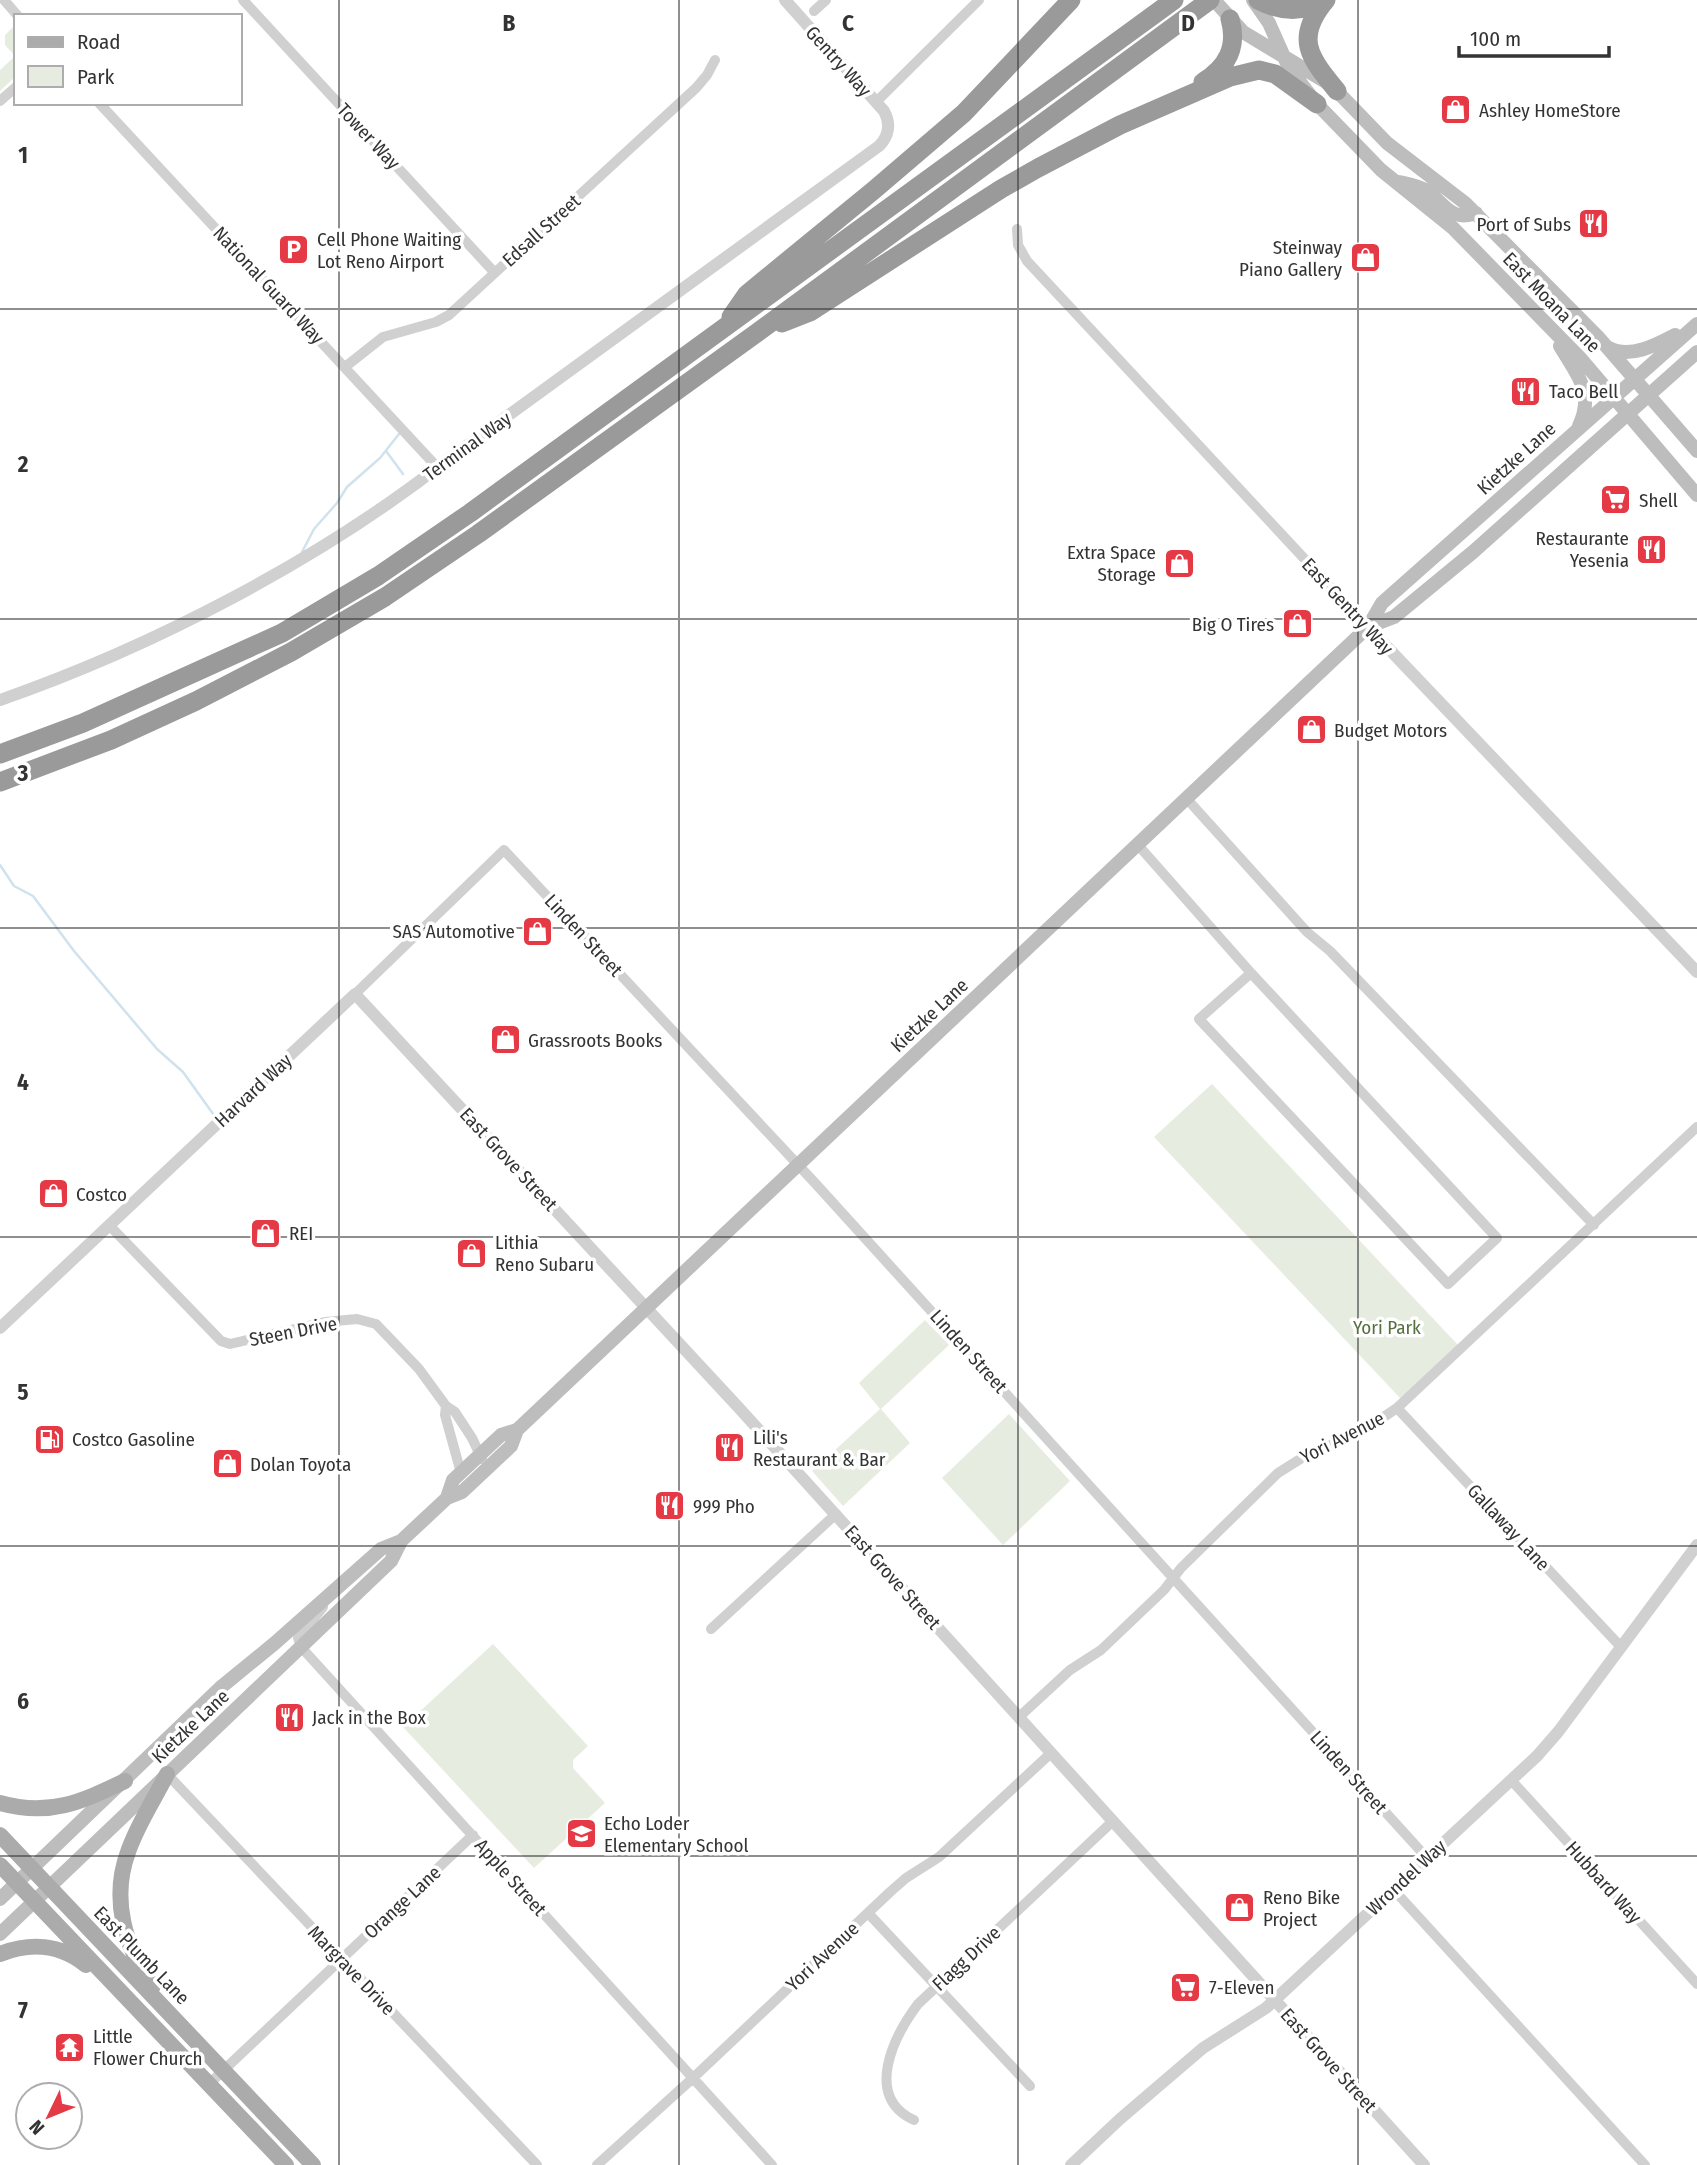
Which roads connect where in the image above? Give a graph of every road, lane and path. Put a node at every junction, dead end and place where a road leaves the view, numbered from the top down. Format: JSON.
{"nodes":[{"id":1,"x":4,"y":0,"type":"edge"},
{"id":2,"x":243,"y":0,"type":"edge"},
{"id":3,"x":785,"y":0,"type":"edge"},
{"id":4,"x":826,"y":0,"type":"edge"},
{"id":5,"x":979,"y":0,"type":"edge"},
{"id":6,"x":1072,"y":0,"type":"edge"},
{"id":7,"x":1174,"y":0,"type":"edge"},
{"id":8,"x":1212,"y":0,"type":"edge"},
{"id":9,"x":1256,"y":0,"type":"edge"},
{"id":10,"x":1324,"y":0,"type":"edge"},
{"id":11,"x":814,"y":11,"type":"dead end"},
{"id":12,"x":16,"y":14,"type":"edge"},
{"id":13,"x":1230,"y":19,"type":"junction"},
{"id":14,"x":1282,"y":55,"type":"junction"},
{"id":15,"x":715,"y":60,"type":"dead end"},
{"id":16,"x":14,"y":89,"type":"edge"},
{"id":17,"x":1337,"y":91,"type":"junction"},
{"id":18,"x":0,"y":101,"type":"edge"},
{"id":19,"x":876,"y":102,"type":"junction"},
{"id":20,"x":1170,"y":104,"type":"junction"},
{"id":21,"x":1317,"y":104,"type":"junction"},
{"id":22,"x":101,"y":105,"type":"edge"},
{"id":23,"x":889,"y":124,"type":"joint"},
{"id":24,"x":1394,"y":181,"type":"junction"},
{"id":25,"x":1476,"y":213,"type":"junction"},
{"id":26,"x":1017,"y":229,"type":"dead end"},
{"id":27,"x":494,"y":272,"type":"junction"},
{"id":28,"x":1696,"y":324,"type":"edge"},
{"id":29,"x":1548,"y":325,"type":"junction"},
{"id":30,"x":725,"y":327,"type":"junction"},
{"id":31,"x":758,"y":332,"type":"junction"},
{"id":32,"x":1606,"y":346,"type":"junction"},
{"id":33,"x":1697,"y":352,"type":"edge"},
{"id":34,"x":345,"y":367,"type":"junction"},
{"id":35,"x":1635,"y":380,"type":"junction"},
{"id":36,"x":1649,"y":397,"type":"junction"},
{"id":37,"x":1613,"y":398,"type":"junction"},
{"id":38,"x":1627,"y":415,"type":"junction"},
{"id":39,"x":1577,"y":430,"type":"junction"},
{"id":40,"x":1697,"y":451,"type":"edge"},
{"id":41,"x":437,"y":467,"type":"junction"},
{"id":42,"x":1697,"y":495,"type":"edge"},
{"id":43,"x":1368,"y":627,"type":"junction"},
{"id":44,"x":0,"y":700,"type":"edge"},
{"id":45,"x":0,"y":754,"type":"edge"},
{"id":46,"x":62,"y":760,"type":"junction"},
{"id":47,"x":0,"y":782,"type":"edge"},
{"id":48,"x":0,"y":794,"type":"edge"},
{"id":49,"x":1187,"y":799,"type":"junction"},
{"id":50,"x":1138,"y":845,"type":"junction"},
{"id":51,"x":504,"y":850,"type":"joint"},
{"id":52,"x":1697,"y":972,"type":"edge"},
{"id":53,"x":1251,"y":973,"type":"junction"},
{"id":54,"x":355,"y":994,"type":"junction"},
{"id":55,"x":1697,"y":1128,"type":"edge"},
{"id":56,"x":798,"y":1164,"type":"junction"},
{"id":57,"x":109,"y":1225,"type":"junction"},
{"id":58,"x":1594,"y":1225,"type":"junction"},
{"id":59,"x":648,"y":1308,"type":"junction"},
{"id":60,"x":0,"y":1328,"type":"edge"},
{"id":61,"x":446,"y":1406,"type":"junction"},
{"id":62,"x":1397,"y":1408,"type":"junction"},
{"id":63,"x":517,"y":1430,"type":"junction"},
{"id":64,"x":481,"y":1454,"type":"junction"},
{"id":65,"x":465,"y":1478,"type":"junction"},
{"id":66,"x":836,"y":1514,"type":"junction"},
{"id":67,"x":401,"y":1541,"type":"junction"},
{"id":68,"x":1697,"y":1545,"type":"edge"},
{"id":69,"x":1173,"y":1578,"type":"junction"},
{"id":70,"x":340,"y":1585,"type":"junction"},
{"id":71,"x":711,"y":1629,"type":"dead end"},
{"id":72,"x":301,"y":1647,"type":"junction"},
{"id":73,"x":1620,"y":1647,"type":"junction"},
{"id":74,"x":1019,"y":1717,"type":"junction"},
{"id":75,"x":1051,"y":1753,"type":"junction"},
{"id":76,"x":167,"y":1774,"type":"junction"},
{"id":77,"x":1511,"y":1780,"type":"junction"},
{"id":78,"x":125,"y":1781,"type":"junction"},
{"id":79,"x":0,"y":1803,"type":"edge"},
{"id":80,"x":1113,"y":1821,"type":"junction"},
{"id":81,"x":0,"y":1835,"type":"edge"},
{"id":82,"x":473,"y":1835,"type":"junction"},
{"id":83,"x":1427,"y":1858,"type":"junction"},
{"id":84,"x":0,"y":1865,"type":"edge"},
{"id":85,"x":32,"y":1869,"type":"junction"},
{"id":86,"x":17,"y":1883,"type":"junction"},
{"id":87,"x":49,"y":1888,"type":"junction"},
{"id":88,"x":1393,"y":1889,"type":"junction"},
{"id":89,"x":0,"y":1899,"type":"edge"},
{"id":90,"x":34,"y":1902,"type":"junction"},
{"id":91,"x":868,"y":1913,"type":"junction"},
{"id":92,"x":0,"y":1934,"type":"edge"},
{"id":93,"x":0,"y":1954,"type":"edge"},
{"id":94,"x":341,"y":1958,"type":"junction"},
{"id":95,"x":1697,"y":1984,"type":"edge"},
{"id":96,"x":936,"y":1986,"type":"junction"},
{"id":97,"x":1275,"y":1999,"type":"junction"},
{"id":98,"x":137,"y":2010,"type":"junction"},
{"id":99,"x":190,"y":2035,"type":"junction"},
{"id":100,"x":223,"y":2070,"type":"junction"},
{"id":101,"x":693,"y":2078,"type":"junction"},
{"id":102,"x":209,"y":2084,"type":"junction"},
{"id":103,"x":1030,"y":2086,"type":"dead end"},
{"id":104,"x":914,"y":2120,"type":"dead end"},
{"id":105,"x":286,"y":2165,"type":"edge"},
{"id":106,"x":313,"y":2165,"type":"edge"},
{"id":107,"x":537,"y":2165,"type":"edge"},
{"id":108,"x":597,"y":2165,"type":"edge"},
{"id":109,"x":772,"y":2165,"type":"edge"},
{"id":110,"x":1071,"y":2165,"type":"edge"},
{"id":111,"x":1424,"y":2165,"type":"edge"},
{"id":112,"x":1645,"y":2165,"type":"edge"}],
"edges":[{"from":1,"to":12,"type":"street"},
{"from":2,"to":27,"type":"street","name":"Tower Way"},
{"from":3,"to":19,"type":"street","name":"Gentry Way"},
{"from":4,"to":11,"type":"street"},
{"from":5,"to":19,"type":"street"},
{"from":6,"to":30,"type":"highway"},
{"from":7,"to":30,"type":"highway"},
{"from":8,"to":13,"type":"main road","name":"East Moana Lane"},
{"from":8,"to":31,"type":"highway"},
{"from":9,"to":10,"type":"highway"},
{"from":9,"to":14,"type":"main road","name":"East Moana Lane"},
{"from":10,"to":17,"type":"highway"},
{"from":13,"to":14,"type":"main road","name":"East Moana Lane"},
{"from":13,"to":20,"type":"highway"},
{"from":14,"to":17,"type":"main road","name":"East Moana Lane"},
{"from":14,"to":21,"type":"main road","name":"East Moana Lane"},
{"from":15,"to":27,"type":"street","name":"Edsall Street"},
{"from":16,"to":18,"type":"street"},
{"from":17,"to":25,"type":"main road","name":"East Moana Lane"},
{"from":19,"to":23,"type":"street","name":"Gentry Way"},
{"from":20,"to":21,"type":"highway"},
{"from":20,"to":31,"type":"highway"},
{"from":21,"to":24,"type":"main road","name":"East Moana Lane"},
{"from":22,"to":34,"type":"street","name":"National Guard Way"},
{"from":23,"to":41,"type":"street","name":"Terminal Way"},
{"from":24,"to":25,"type":"main road"},
{"from":24,"to":29,"type":"main road","name":"East Moana Lane"},
{"from":25,"to":32,"type":"main road","name":"East Moana Lane"},
{"from":26,"to":43,"type":"street","name":"East Gentry Way"},
{"from":27,"to":34,"type":"street","name":"Edsall Street"},
{"from":28,"to":32,"type":"main road"},
{"from":28,"to":35,"type":"main road","name":"Kietzke Lane"},
{"from":29,"to":37,"type":"main road","name":"East Moana Lane"},
{"from":29,"to":39,"type":"main road"},
{"from":30,"to":45,"type":"highway"},
{"from":31,"to":46,"type":"highway"},
{"from":32,"to":35,"type":"main road","name":"East Moana Lane"},
{"from":33,"to":36,"type":"main road","name":"Kietzke Lane"},
{"from":34,"to":41,"type":"street","name":"National Guard Way"},
{"from":35,"to":36,"type":"main road","name":"East Moana Lane"},
{"from":35,"to":37,"type":"main road","name":"Kietzke Lane"},
{"from":36,"to":38,"type":"main road","name":"Kietzke Lane"},
{"from":36,"to":40,"type":"main road","name":"East Moana Lane"},
{"from":37,"to":38,"type":"main road","name":"East Moana Lane"},
{"from":37,"to":39,"type":"main road","name":"Kietzke Lane"},
{"from":38,"to":42,"type":"main road","name":"East Moana Lane"},
{"from":38,"to":43,"type":"main road","name":"Kietzke Lane"},
{"from":39,"to":43,"type":"main road","name":"Kietzke Lane"},
{"from":41,"to":44,"type":"street","name":"Terminal Way"},
{"from":43,"to":49,"type":"main road","name":"Kietzke Lane"},
{"from":43,"to":52,"type":"street","name":"East Gentry Way"},
{"from":46,"to":47,"type":"highway"},
{"from":46,"to":48,"type":"highway"},
{"from":49,"to":50,"type":"main road","name":"Kietzke Lane"},
{"from":49,"to":58,"type":"street"},
{"from":50,"to":53,"type":"street"},
{"from":50,"to":56,"type":"main road","name":"Kietzke Lane"},
{"from":51,"to":54,"type":"street","name":"Harvard Way"},
{"from":51,"to":56,"type":"street","name":"Linden Street"},
{"from":53,"to":53,"type":"street"},
{"from":54,"to":57,"type":"street","name":"Harvard Way"},
{"from":54,"to":59,"type":"street","name":"East Grove Street"},
{"from":55,"to":58,"type":"street","name":"Yori Avenue"},
{"from":56,"to":59,"type":"main road","name":"Kietzke Lane"},
{"from":56,"to":69,"type":"street","name":"Linden Street"},
{"from":57,"to":60,"type":"street","name":"Harvard Way"},
{"from":57,"to":61,"type":"street","name":"Steen Drive"},
{"from":58,"to":62,"type":"street","name":"Yori Avenue"},
{"from":59,"to":63,"type":"main road","name":"Kietzke Lane"},
{"from":59,"to":66,"type":"street","name":"East Grove Street"},
{"from":61,"to":64,"type":"street","name":"Steen Drive"},
{"from":61,"to":65,"type":"street","name":"Steen Drive"},
{"from":62,"to":69,"type":"street","name":"Yori Avenue"},
{"from":62,"to":73,"type":"street","name":"Gallaway Lane"},
{"from":63,"to":64,"type":"main road","name":"Kietzke Lane"},
{"from":63,"to":65,"type":"main road","name":"Kietzke Lane"},
{"from":64,"to":65,"type":"main road","name":"Kietzke Lane"},
{"from":65,"to":67,"type":"main road","name":"Kietzke Lane"},
{"from":66,"to":71,"type":"street"},
{"from":66,"to":74,"type":"street","name":"East Grove Street"},
{"from":67,"to":70,"type":"main road","name":"Kietzke Lane"},
{"from":67,"to":72,"type":"main road","name":"Kietzke Lane"},
{"from":68,"to":73,"type":"street","name":"Wrondel Way"},
{"from":69,"to":74,"type":"street","name":"Yori Avenue"},
{"from":69,"to":83,"type":"street","name":"Linden Street"},
{"from":70,"to":72,"type":"street"},
{"from":70,"to":78,"type":"main road","name":"Kietzke Lane"},
{"from":72,"to":76,"type":"main road","name":"Kietzke Lane"},
{"from":72,"to":82,"type":"street","name":"Apple Street"},
{"from":73,"to":77,"type":"street","name":"Wrondel Way"},
{"from":74,"to":75,"type":"street","name":"East Grove Street"},
{"from":75,"to":80,"type":"street","name":"East Grove Street"},
{"from":75,"to":91,"type":"street","name":"Yori Avenue"},
{"from":76,"to":87,"type":"main road","name":"Kietzke Lane"},
{"from":76,"to":94,"type":"street","name":"Margrave Drive"},
{"from":76,"to":99,"type":"main road"},
{"from":77,"to":83,"type":"street","name":"Wrondel Way"},
{"from":77,"to":95,"type":"street","name":"Hubbard Way"},
{"from":78,"to":79,"type":"main road"},
{"from":78,"to":85,"type":"main road","name":"Kietzke Lane"},
{"from":80,"to":96,"type":"street","name":"Flagg Drive"},
{"from":80,"to":97,"type":"street","name":"East Grove Street"},
{"from":81,"to":85,"type":"main road","name":"East Plumb Lane"},
{"from":82,"to":94,"type":"street","name":"Orange Lane"},
{"from":82,"to":101,"type":"street","name":"Apple Street"},
{"from":83,"to":88,"type":"street","name":"Wrondel Way"},
{"from":84,"to":86,"type":"main road"},
{"from":85,"to":86,"type":"main road","name":"Kietzke Lane"},
{"from":85,"to":87,"type":"main road","name":"East Plumb Lane"},
{"from":86,"to":89,"type":"main road","name":"Kietzke Lane"},
{"from":86,"to":90,"type":"main road"},
{"from":87,"to":90,"type":"main road","name":"Kietzke Lane"},
{"from":87,"to":99,"type":"main road","name":"East Plumb Lane"},
{"from":88,"to":97,"type":"street","name":"Wrondel Way"},
{"from":88,"to":112,"type":"street"},
{"from":90,"to":92,"type":"main road","name":"Kietzke Lane"},
{"from":90,"to":98,"type":"main road"},
{"from":91,"to":96,"type":"street"},
{"from":91,"to":101,"type":"street","name":"Yori Avenue"},
{"from":93,"to":98,"type":"main road"},
{"from":94,"to":100,"type":"street","name":"Orange Lane"},
{"from":94,"to":107,"type":"street","name":"Margrave Drive"},
{"from":96,"to":103,"type":"street"},
{"from":96,"to":104,"type":"street","name":"Flagg Drive"},
{"from":97,"to":110,"type":"street","name":"Wrondel Way"},
{"from":97,"to":111,"type":"street","name":"East Grove Street"},
{"from":98,"to":102,"type":"main road"},
{"from":99,"to":100,"type":"main road","name":"East Plumb Lane"},
{"from":100,"to":102,"type":"street","name":"Orange Lane"},
{"from":100,"to":106,"type":"main road","name":"East Plumb Lane"},
{"from":101,"to":108,"type":"street","name":"Yori Avenue"},
{"from":101,"to":109,"type":"street","name":"Apple Street"},
{"from":102,"to":105,"type":"main road"}]}
